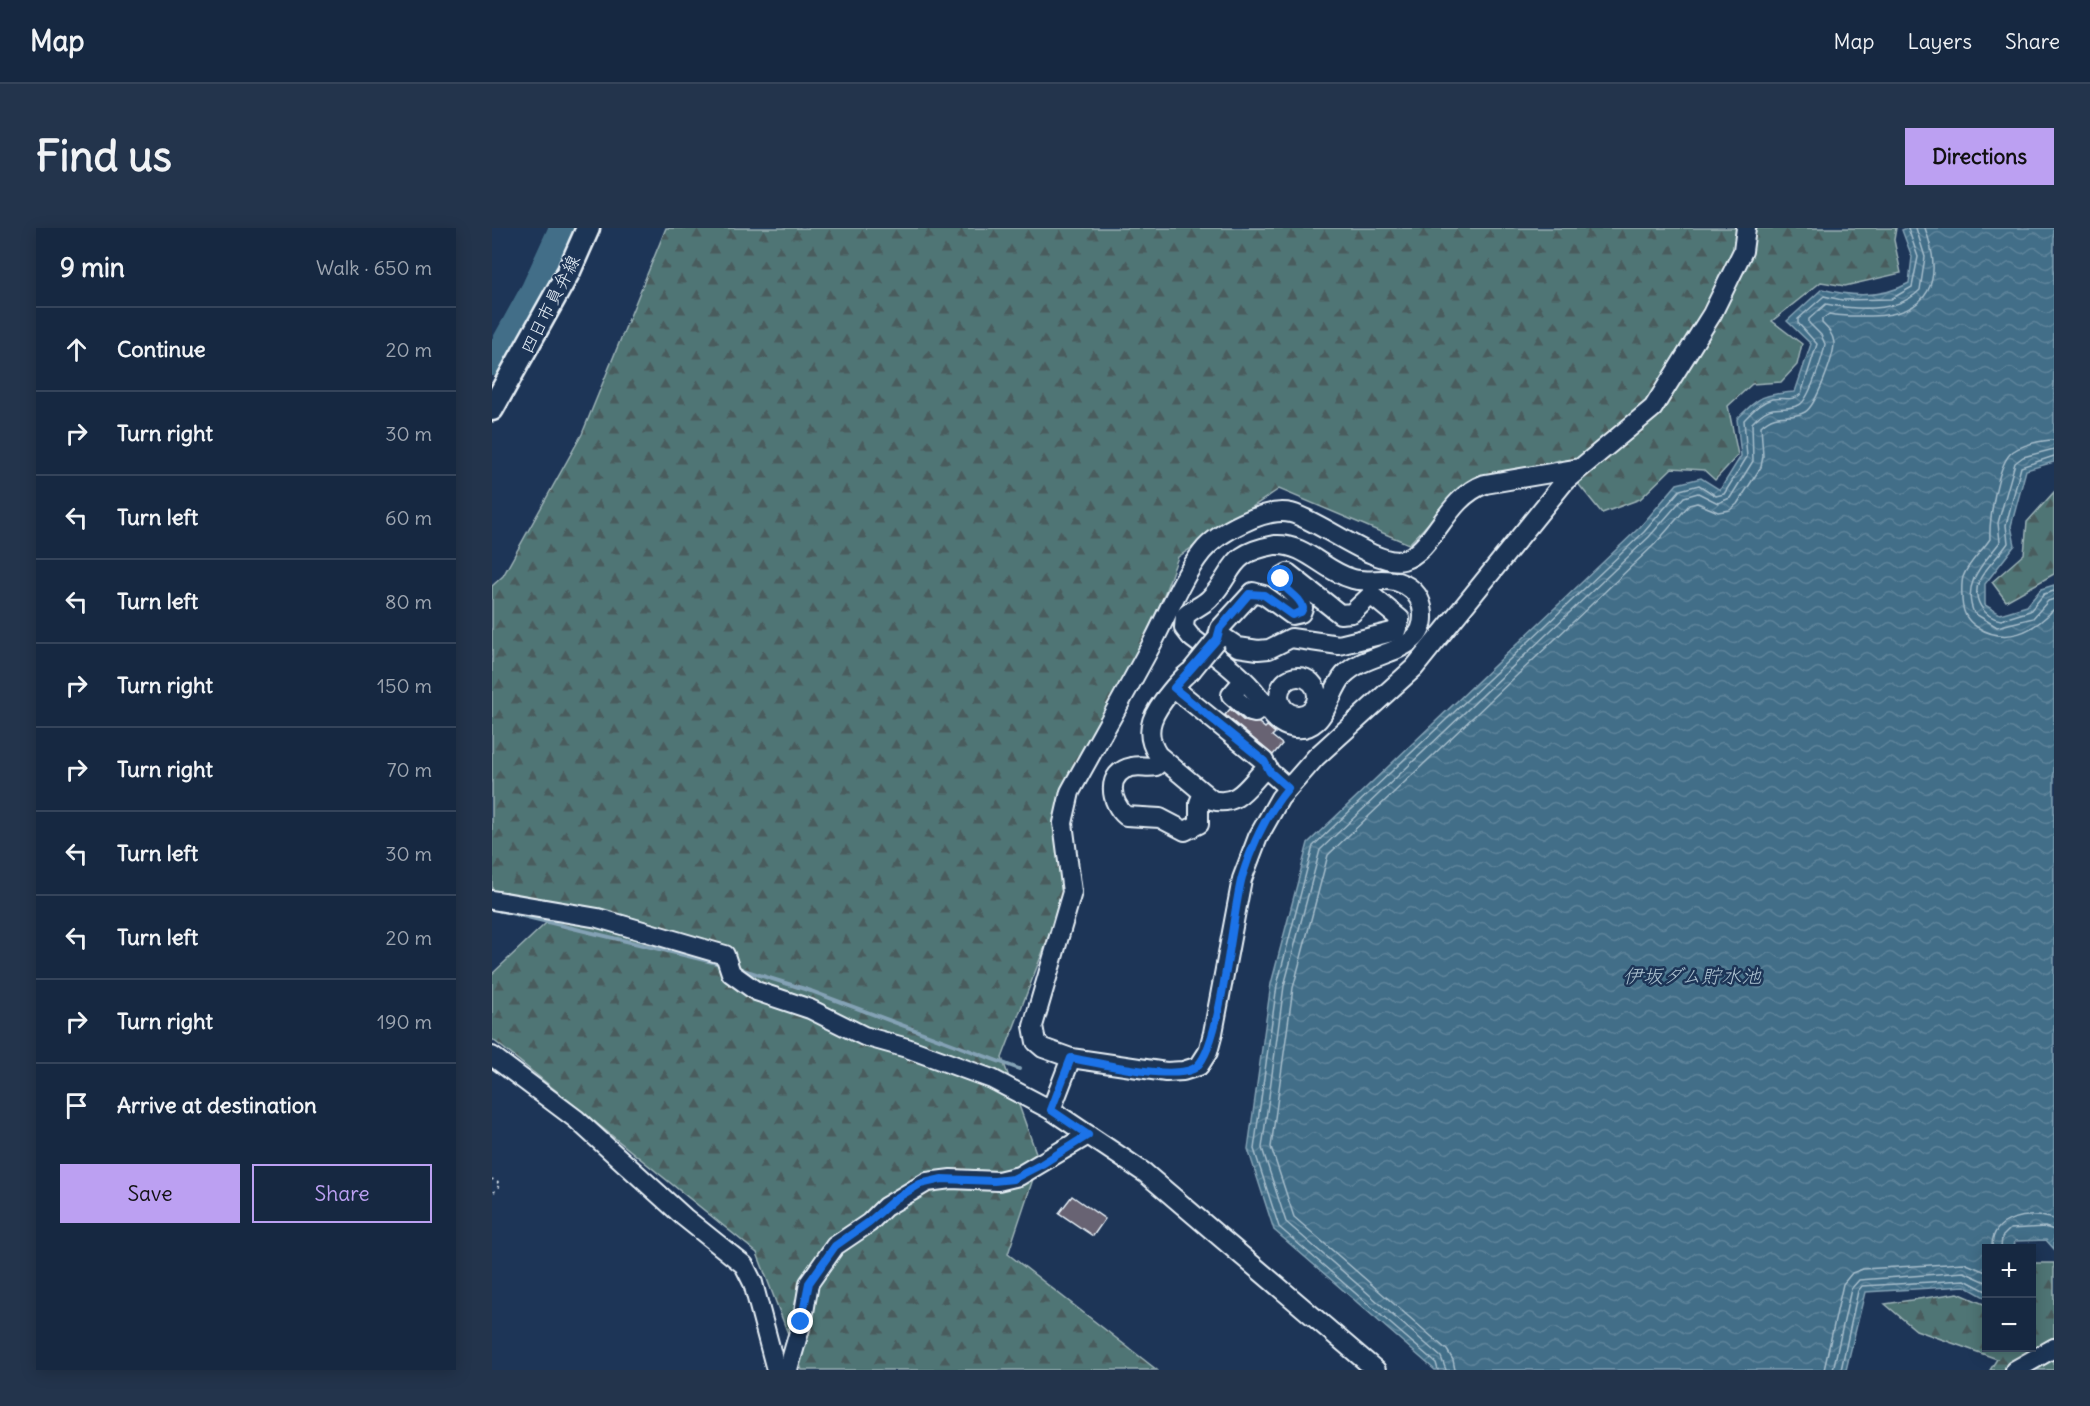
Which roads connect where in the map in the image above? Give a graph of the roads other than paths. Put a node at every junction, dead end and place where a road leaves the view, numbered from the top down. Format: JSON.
{"nodes":[{"id":1,"x":588,"y":228,"type":"edge"},
{"id":2,"x":1746,"y":228,"type":"edge"},
{"id":3,"x":492,"y":409,"type":"edge"},
{"id":4,"x":1580,"y":468,"type":"junction"},
{"id":5,"x":1219,"y":637,"type":"junction"},
{"id":6,"x":1243,"y":681,"type":"joint"},
{"id":7,"x":1174,"y":688,"type":"junction"},
{"id":8,"x":1162,"y":760,"type":"junction"},
{"id":9,"x":1267,"y":767,"type":"junction"},
{"id":10,"x":1288,"y":788,"type":"junction"},
{"id":11,"x":1203,"y":793,"type":"junction"},
{"id":12,"x":492,"y":900,"type":"edge"},
{"id":13,"x":492,"y":1056,"type":"edge"},
{"id":14,"x":1071,"y":1058,"type":"junction"},
{"id":15,"x":1051,"y":1110,"type":"junction"},
{"id":16,"x":1088,"y":1135,"type":"junction"},
{"id":17,"x":2054,"y":1348,"type":"edge"},
{"id":18,"x":776,"y":1370,"type":"edge"},
{"id":19,"x":788,"y":1370,"type":"edge"},
{"id":20,"x":1376,"y":1370,"type":"edge"},
{"id":21,"x":2015,"y":1370,"type":"edge"}],
"edges":[{"from":1,"to":3,"type":"main road","name":"四日市員弁線"},
{"from":2,"to":4,"type":"street"},
{"from":4,"to":10,"type":"street"},
{"from":4,"to":14,"type":"street"},
{"from":5,"to":5,"type":"street"},
{"from":5,"to":7,"type":"street","bridge":true},
{"from":6,"to":6,"type":"street"},
{"from":7,"to":8,"type":"street"},
{"from":7,"to":9,"type":"street"},
{"from":8,"to":11,"type":"street"},
{"from":8,"to":11,"type":"street"},
{"from":9,"to":10,"type":"street"},
{"from":9,"to":11,"type":"street"},
{"from":10,"to":14,"type":"street"},
{"from":12,"to":15,"type":"street"},
{"from":13,"to":18,"type":"street"},
{"from":14,"to":15,"type":"street"},
{"from":15,"to":16,"type":"street"},
{"from":16,"to":19,"type":"street"},
{"from":16,"to":20,"type":"street"},
{"from":17,"to":21,"type":"street"}]}
